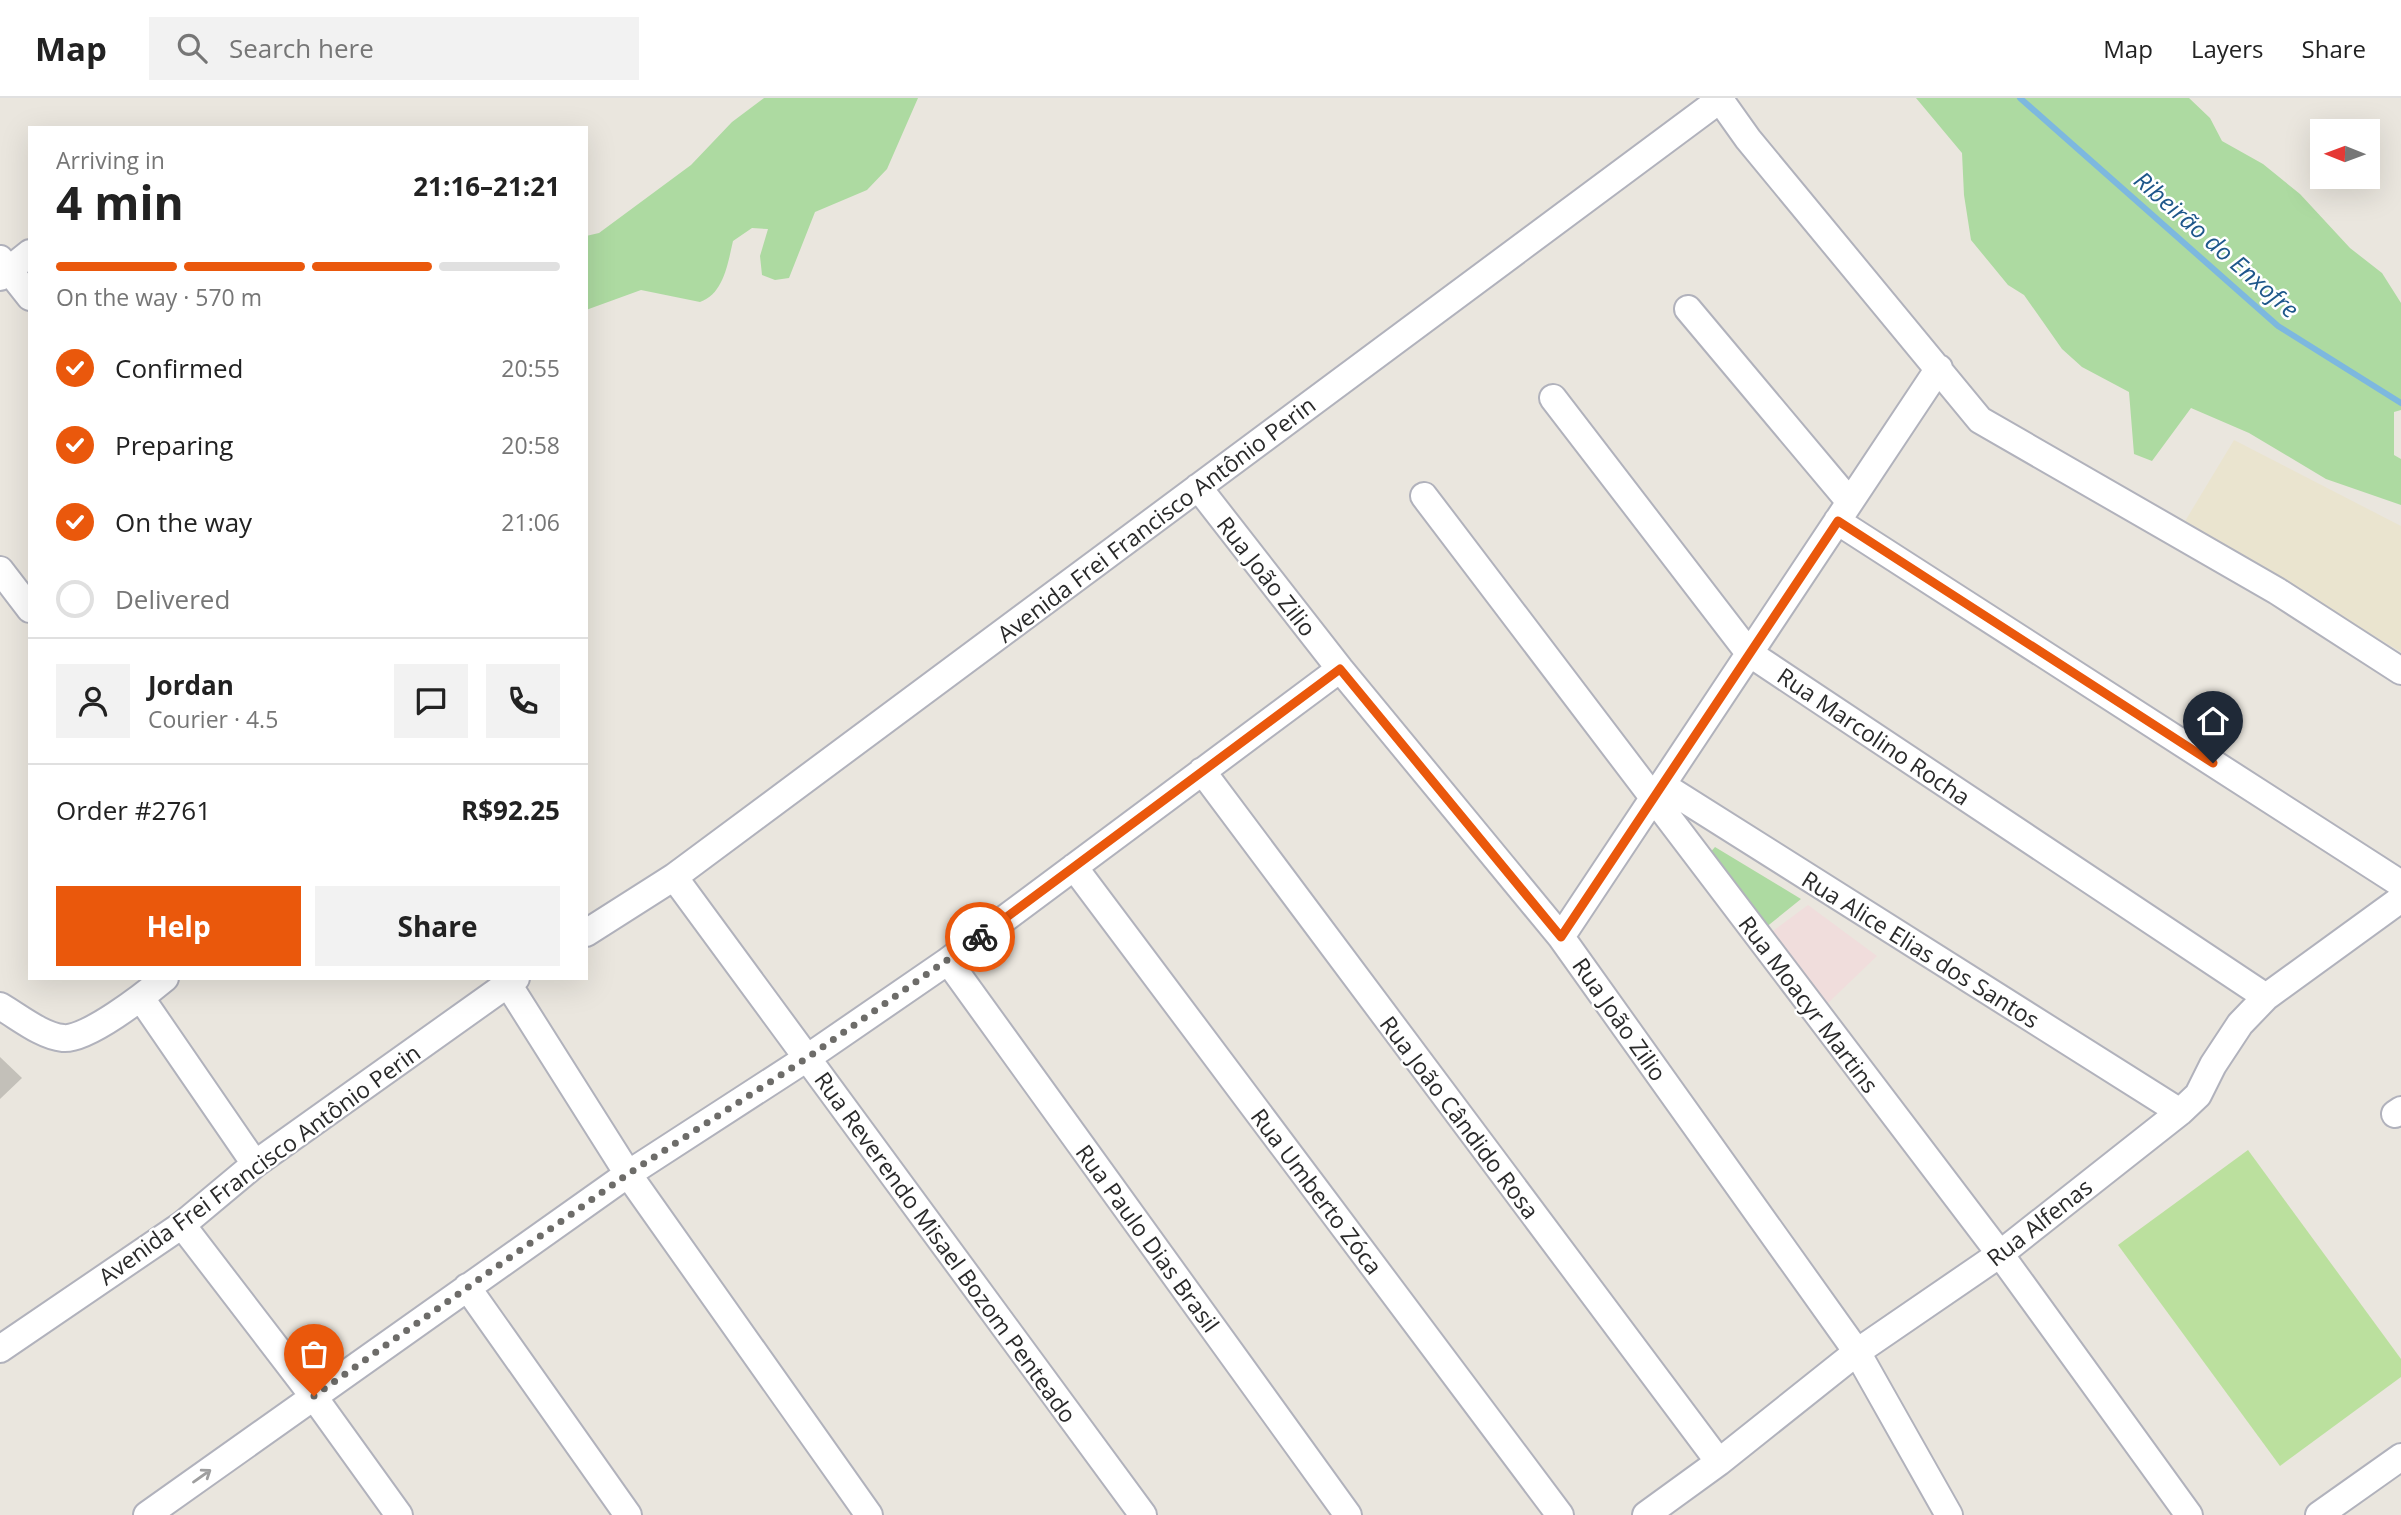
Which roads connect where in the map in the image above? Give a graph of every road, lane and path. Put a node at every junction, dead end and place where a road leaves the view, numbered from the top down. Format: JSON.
{"nodes":[{"id":1,"x":1721,"y":99,"type":"edge"},
{"id":2,"x":28,"y":254,"type":"edge"},
{"id":3,"x":3,"y":269,"type":"edge"},
{"id":4,"x":28,"y":295,"type":"edge"},
{"id":5,"x":1688,"y":309,"type":"dead end"},
{"id":6,"x":1939,"y":368,"type":"junction"},
{"id":7,"x":1553,"y":398,"type":"dead end"},
{"id":8,"x":1198,"y":487,"type":"junction"},
{"id":9,"x":1424,"y":496,"type":"dead end"},
{"id":10,"x":1844,"y":512,"type":"junction"},
{"id":11,"x":0,"y":570,"type":"edge"},
{"id":12,"x":28,"y":606,"type":"edge"},
{"id":13,"x":1749,"y":653,"type":"junction"},
{"id":14,"x":1340,"y":669,"type":"junction"},
{"id":15,"x":2401,"y":671,"type":"edge"},
{"id":16,"x":1202,"y":771,"type":"junction"},
{"id":17,"x":1657,"y":792,"type":"junction"},
{"id":18,"x":1074,"y":867,"type":"junction"},
{"id":19,"x":674,"y":877,"type":"junction"},
{"id":20,"x":2401,"y":884,"type":"edge"},
{"id":21,"x":2401,"y":899,"type":"edge"},
{"id":22,"x":588,"y":932,"type":"edge"},
{"id":23,"x":1561,"y":937,"type":"junction"},
{"id":24,"x":948,"y":961,"type":"junction"},
{"id":25,"x":163,"y":980,"type":"edge"},
{"id":26,"x":512,"y":981,"type":"edge"},
{"id":27,"x":2266,"y":997,"type":"junction"},
{"id":28,"x":141,"y":998,"type":"junction"},
{"id":29,"x":0,"y":1006,"type":"edge"},
{"id":30,"x":807,"y":1058,"type":"junction"},
{"id":31,"x":2180,"y":1112,"type":"junction"},
{"id":32,"x":255,"y":1164,"type":"junction"},
{"id":33,"x":628,"y":1174,"type":"junction"},
{"id":34,"x":182,"y":1225,"type":"junction"},
{"id":35,"x":2000,"y":1255,"type":"junction"},
{"id":36,"x":467,"y":1287,"type":"junction"},
{"id":37,"x":0,"y":1349,"type":"edge"},
{"id":38,"x":1857,"y":1352,"type":"junction"},
{"id":39,"x":314,"y":1396,"type":"junction"},
{"id":40,"x":2401,"y":1457,"type":"edge"},
{"id":41,"x":1719,"y":1462,"type":"junction"},
{"id":42,"x":150,"y":1514,"type":"edge"},
{"id":43,"x":399,"y":1515,"type":"edge"},
{"id":44,"x":628,"y":1515,"type":"edge"},
{"id":45,"x":869,"y":1515,"type":"edge"},
{"id":46,"x":1143,"y":1515,"type":"edge"},
{"id":47,"x":1348,"y":1515,"type":"edge"},
{"id":48,"x":1560,"y":1515,"type":"edge"},
{"id":49,"x":1646,"y":1515,"type":"edge"},
{"id":50,"x":1949,"y":1515,"type":"edge"},
{"id":51,"x":2189,"y":1515,"type":"edge"},
{"id":52,"x":2319,"y":1515,"type":"edge"}],
"edges":[{"from":1,"to":6,"type":"street"},
{"from":1,"to":8,"type":"street","name":"Avenida Frei Francisco Antônio Perin"},
{"from":2,"to":3,"type":"street"},
{"from":3,"to":4,"type":"street"},
{"from":5,"to":10,"type":"street"},
{"from":6,"to":10,"type":"street"},
{"from":6,"to":15,"type":"street"},
{"from":7,"to":13,"type":"street","name":"Rua Marcolino Rocha"},
{"from":8,"to":14,"type":"street","name":"Rua João Zilio"},
{"from":8,"to":19,"type":"street","name":"Avenida Frei Francisco Antônio Perin"},
{"from":9,"to":17,"type":"street","name":"Rua Moacyr Martins"},
{"from":10,"to":13,"type":"street"},
{"from":10,"to":20,"type":"street"},
{"from":11,"to":12,"type":"street"},
{"from":13,"to":17,"type":"street"},
{"from":13,"to":27,"type":"street","name":"Rua Marcolino Rocha"},
{"from":14,"to":16,"type":"street"},
{"from":14,"to":23,"type":"street","name":"Rua João Zilio"},
{"from":16,"to":18,"type":"street"},
{"from":16,"to":41,"type":"street","name":"Rua João Cândido Rosa"},
{"from":17,"to":23,"type":"street"},
{"from":17,"to":31,"type":"street","name":"Rua Alice Elias dos Santos"},
{"from":17,"to":35,"type":"street","name":"Rua Moacyr Martins"},
{"from":18,"to":24,"type":"street"},
{"from":18,"to":48,"type":"street","name":"Rua Umberto Zóca"},
{"from":19,"to":22,"type":"street","name":"Avenida Frei Francisco Antônio Perin"},
{"from":19,"to":30,"type":"street","name":"Rua Reverendo Misael Bozom Penteado"},
{"from":21,"to":27,"type":"street","name":"Rua Alfenas"},
{"from":23,"to":38,"type":"street","name":"Rua João Zilio"},
{"from":24,"to":30,"type":"street"},
{"from":24,"to":47,"type":"street","name":"Rua Paulo Dias Brasil"},
{"from":25,"to":28,"type":"street"},
{"from":26,"to":32,"type":"street","name":"Avenida Frei Francisco Antônio Perin"},
{"from":26,"to":33,"type":"street"},
{"from":27,"to":31,"type":"street","name":"Rua Alfenas"},
{"from":28,"to":29,"type":"street"},
{"from":28,"to":32,"type":"street"},
{"from":30,"to":33,"type":"street"},
{"from":30,"to":46,"type":"street","name":"Rua Reverendo Misael Bozom Penteado"},
{"from":31,"to":35,"type":"street","name":"Rua Alfenas"},
{"from":32,"to":34,"type":"street","name":"Avenida Frei Francisco Antônio Perin"},
{"from":33,"to":36,"type":"street"},
{"from":33,"to":45,"type":"street"},
{"from":34,"to":37,"type":"street","name":"Avenida Frei Francisco Antônio Perin"},
{"from":34,"to":39,"type":"street"},
{"from":35,"to":38,"type":"street","name":"Rua Alfenas"},
{"from":35,"to":51,"type":"street","name":"Rua Moacyr Martins"},
{"from":36,"to":39,"type":"street"},
{"from":36,"to":44,"type":"street"},
{"from":38,"to":41,"type":"street","name":"Rua Alfenas"},
{"from":38,"to":50,"type":"street","name":"Rua João Zilio"},
{"from":42,"to":39,"type":"street","one_way":true},
{"from":39,"to":43,"type":"street"},
{"from":40,"to":52,"type":"street"},
{"from":41,"to":49,"type":"street","name":"Rua Alfenas"}]}
